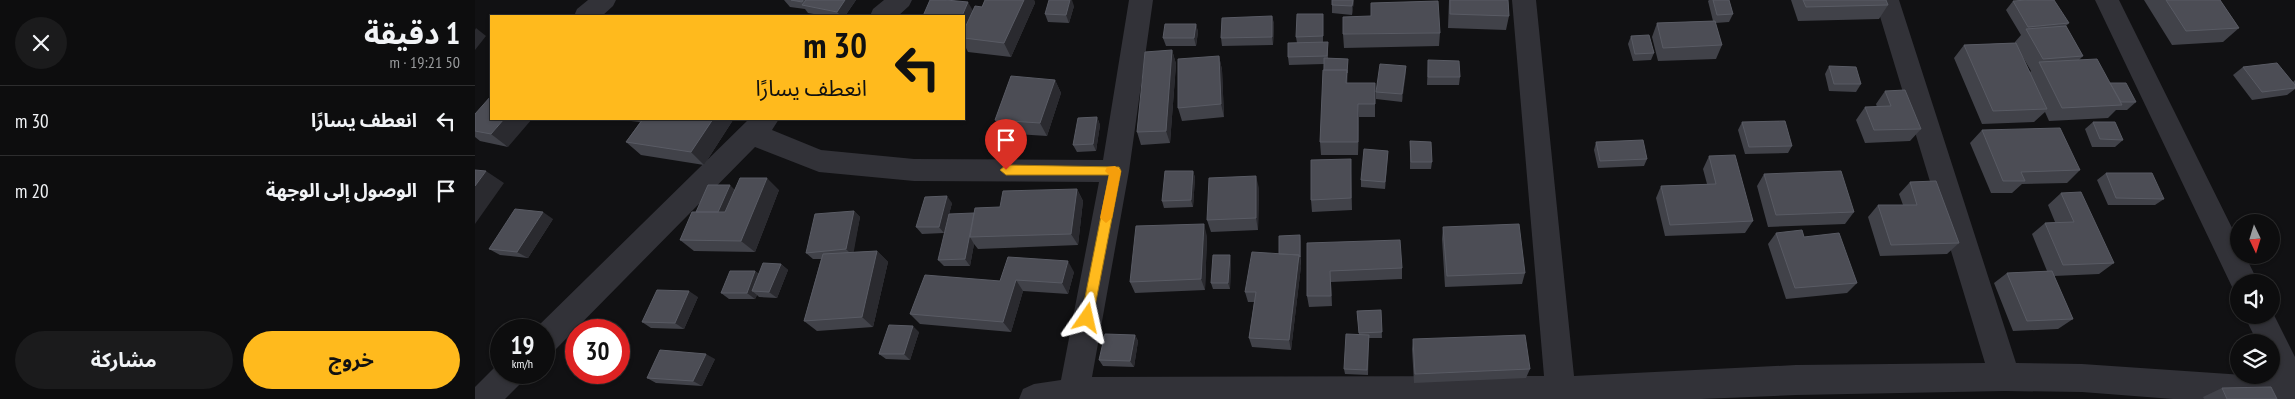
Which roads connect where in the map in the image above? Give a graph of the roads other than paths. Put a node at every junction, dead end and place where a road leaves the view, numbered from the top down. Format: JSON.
{"nodes":[{"id":1,"x":604,"y":0,"type":"edge"},
{"id":2,"x":900,"y":0,"type":"edge"},
{"id":3,"x":1141,"y":0,"type":"edge"},
{"id":4,"x":1524,"y":0,"type":"edge"},
{"id":5,"x":1887,"y":0,"type":"edge"},
{"id":6,"x":2107,"y":0,"type":"edge"},
{"id":7,"x":587,"y":15,"type":"edge"},
{"id":8,"x":883,"y":15,"type":"edge"},
{"id":9,"x":758,"y":126,"type":"edge"},
{"id":10,"x":1115,"y":171,"type":"junction"},
{"id":11,"x":2240,"y":274,"type":"edge"},
{"id":12,"x":2263,"y":324,"type":"edge"},
{"id":13,"x":555,"y":329,"type":"edge"},
{"id":14,"x":2005,"y":377,"type":"junction"},
{"id":15,"x":499,"y":384,"type":"edge"},
{"id":16,"x":2295,"y":388,"type":"edge"},
{"id":17,"x":2086,"y":389,"type":"edge"},
{"id":18,"x":2295,"y":393,"type":"edge"},
{"id":19,"x":1560,"y":395,"type":"edge"},
{"id":20,"x":1073,"y":396,"type":"edge"},
{"id":21,"x":484,"y":399,"type":"edge"},
{"id":22,"x":1034,"y":399,"type":"edge"}],
"edges":[{"from":1,"to":7,"type":"street"},
{"from":2,"to":8,"type":"street"},
{"from":3,"to":10,"type":"street"},
{"from":4,"to":19,"type":"street"},
{"from":5,"to":14,"type":"street"},
{"from":6,"to":11,"type":"street"},
{"from":9,"to":10,"type":"street"},
{"from":9,"to":13,"type":"street"},
{"from":10,"to":20,"type":"street"},
{"from":12,"to":16,"type":"street"},
{"from":14,"to":17,"type":"street"},
{"from":14,"to":19,"type":"street"},
{"from":15,"to":21,"type":"street"},
{"from":17,"to":18,"type":"street"},
{"from":19,"to":20,"type":"street"},
{"from":20,"to":22,"type":"street"}]}
